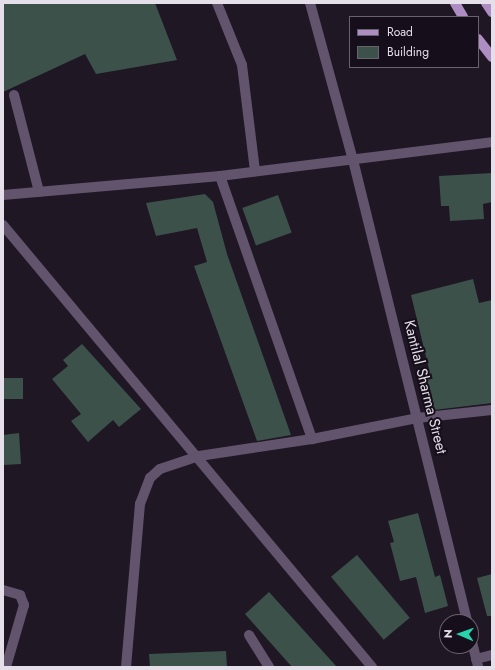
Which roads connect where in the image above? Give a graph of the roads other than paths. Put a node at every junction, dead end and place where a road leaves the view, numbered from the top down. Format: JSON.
{"nodes":[{"id":1,"x":217,"y":3,"type":"edge"},
{"id":2,"x":310,"y":3,"type":"edge"},
{"id":3,"x":455,"y":3,"type":"edge"},
{"id":4,"x":486,"y":3,"type":"edge"},
{"id":5,"x":492,"y":12,"type":"edge"},
{"id":6,"x":463,"y":16,"type":"edge"},
{"id":7,"x":479,"y":40,"type":"edge"},
{"id":8,"x":492,"y":57,"type":"edge"},
{"id":9,"x":14,"y":95,"type":"dead end"},
{"id":10,"x":492,"y":142,"type":"edge"},
{"id":11,"x":353,"y":160,"type":"junction"},
{"id":12,"x":255,"y":171,"type":"junction"},
{"id":13,"x":220,"y":176,"type":"junction"},
{"id":14,"x":39,"y":192,"type":"junction"},
{"id":15,"x":3,"y":195,"type":"edge"},
{"id":16,"x":3,"y":225,"type":"edge"},
{"id":17,"x":492,"y":410,"type":"edge"},
{"id":18,"x":417,"y":418,"type":"junction"},
{"id":19,"x":312,"y":439,"type":"junction"},
{"id":20,"x":199,"y":456,"type":"junction"},
{"id":21,"x":3,"y":590,"type":"edge"},
{"id":22,"x":465,"y":614,"type":"edge"},
{"id":23,"x":249,"y":636,"type":"dead end"},
{"id":24,"x":492,"y":655,"type":"edge"},
{"id":25,"x":477,"y":663,"type":"edge"},
{"id":26,"x":6,"y":667,"type":"edge"},
{"id":27,"x":126,"y":667,"type":"edge"},
{"id":28,"x":269,"y":667,"type":"edge"},
{"id":29,"x":372,"y":667,"type":"edge"}],
"edges":[{"from":1,"to":12,"type":"street"},
{"from":2,"to":11,"type":"street","name":"Kantilal Sharma Street"},
{"from":3,"to":6,"type":"main road"},
{"from":4,"to":5,"type":"main road"},
{"from":7,"to":8,"type":"main road"},
{"from":9,"to":14,"type":"street"},
{"from":10,"to":11,"type":"street"},
{"from":11,"to":12,"type":"street"},
{"from":11,"to":18,"type":"street","name":"Kantilal Sharma Street"},
{"from":12,"to":13,"type":"street"},
{"from":13,"to":14,"type":"street"},
{"from":13,"to":19,"type":"street"},
{"from":14,"to":15,"type":"street"},
{"from":16,"to":20,"type":"street"},
{"from":17,"to":18,"type":"street"},
{"from":18,"to":19,"type":"street"},
{"from":18,"to":22,"type":"street","name":"Kantilal Sharma Street"},
{"from":19,"to":20,"type":"street"},
{"from":20,"to":27,"type":"street"},
{"from":20,"to":29,"type":"street"},
{"from":21,"to":26,"type":"street"},
{"from":23,"to":28,"type":"street"},
{"from":24,"to":25,"type":"street"}]}
